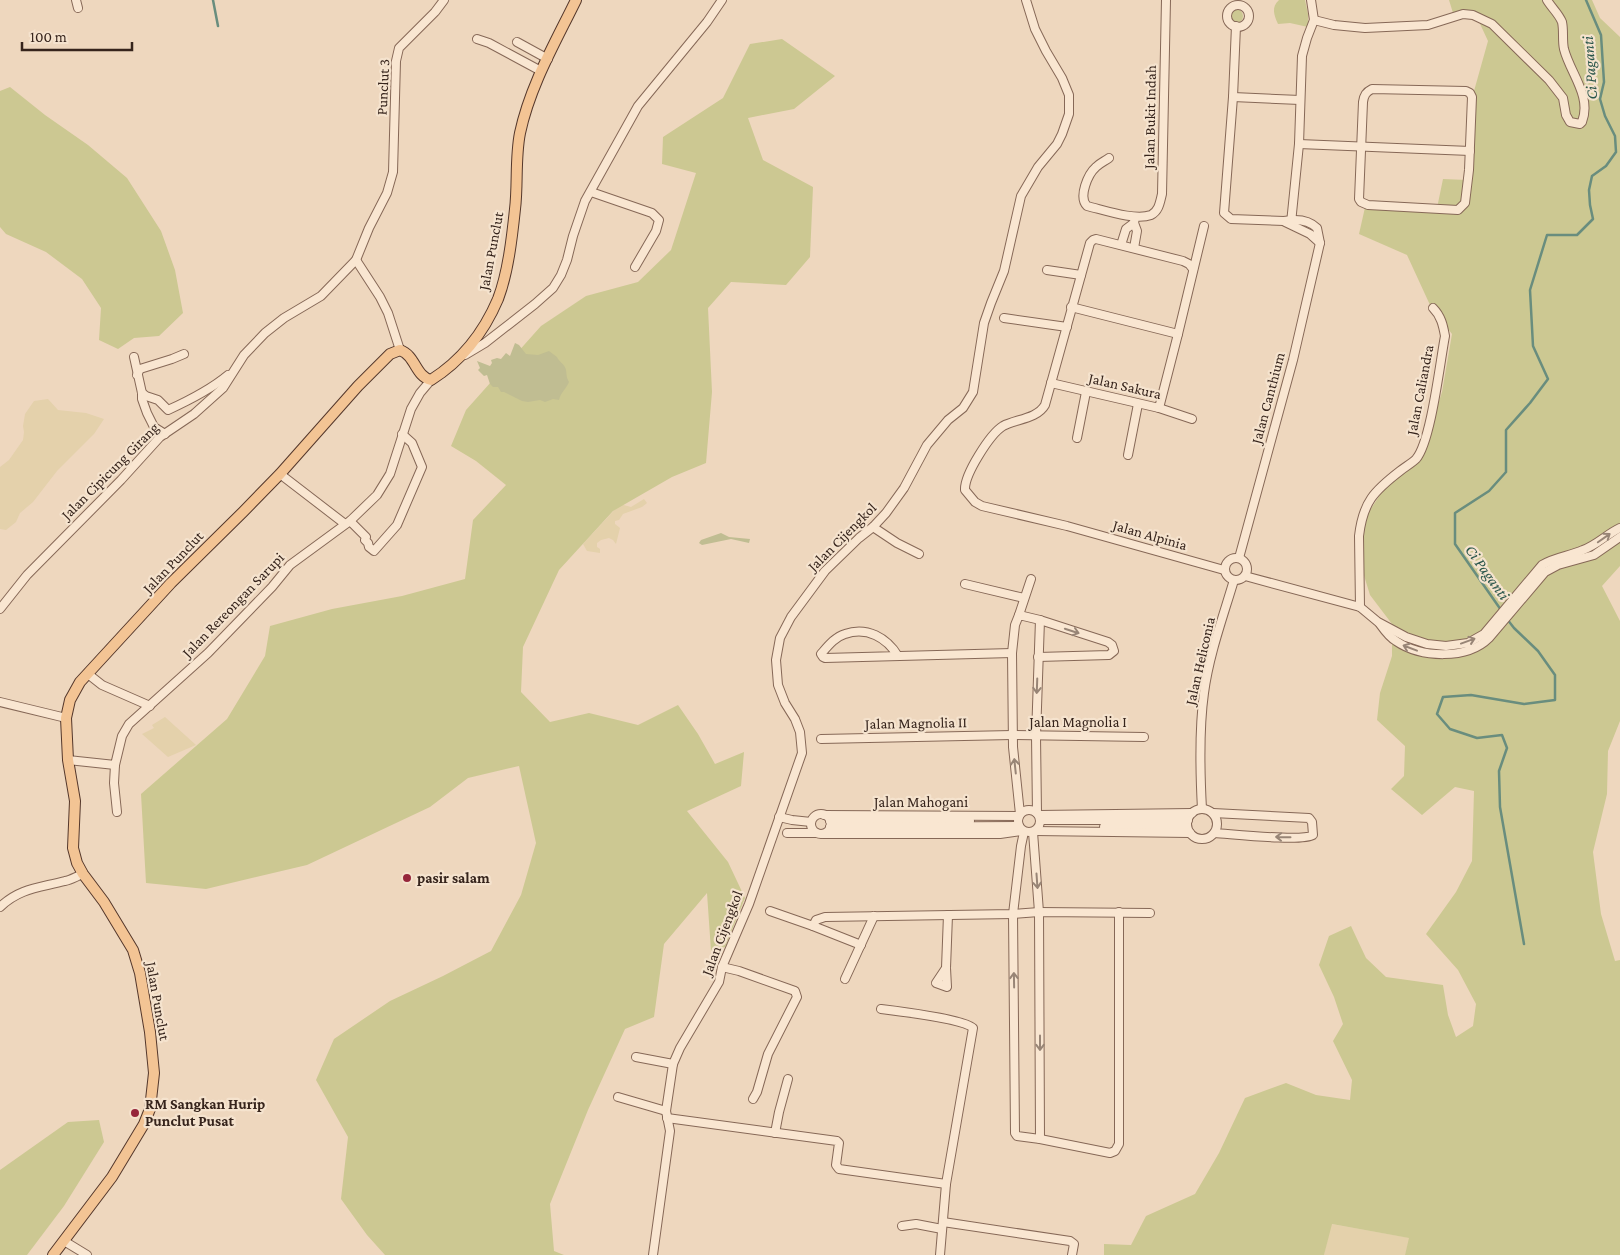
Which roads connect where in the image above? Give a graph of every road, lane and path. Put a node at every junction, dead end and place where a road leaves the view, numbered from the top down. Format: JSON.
{"nodes":[{"id":1,"x":444,"y":0,"type":"edge"},
{"id":2,"x":576,"y":0,"type":"edge"},
{"id":3,"x":722,"y":0,"type":"edge"},
{"id":4,"x":1026,"y":0,"type":"edge"},
{"id":5,"x":1166,"y":0,"type":"edge"},
{"id":6,"x":1311,"y":0,"type":"edge"},
{"id":7,"x":1547,"y":0,"type":"edge"},
{"id":8,"x":1314,"y":20,"type":"junction"},
{"id":9,"x":1236,"y":26,"type":"dead end"},
{"id":10,"x":477,"y":39,"type":"dead end"},
{"id":11,"x":517,"y":42,"type":"dead end"},
{"id":12,"x":548,"y":59,"type":"junction"},
{"id":13,"x":541,"y":71,"type":"junction"},
{"id":14,"x":1233,"y":97,"type":"junction"},
{"id":15,"x":1300,"y":100,"type":"junction"},
{"id":16,"x":1299,"y":144,"type":"junction"},
{"id":17,"x":1361,"y":146,"type":"junction"},
{"id":18,"x":1470,"y":151,"type":"junction"},
{"id":19,"x":1110,"y":158,"type":"dead end"},
{"id":20,"x":591,"y":192,"type":"junction"},
{"id":21,"x":1134,"y":220,"type":"junction"},
{"id":22,"x":1289,"y":222,"type":"junction"},
{"id":23,"x":1204,"y":226,"type":"dead end"},
{"id":24,"x":1121,"y":245,"type":"junction"},
{"id":25,"x":1134,"y":248,"type":"junction"},
{"id":26,"x":356,"y":260,"type":"junction"},
{"id":27,"x":635,"y":267,"type":"dead end"},
{"id":28,"x":1047,"y":270,"type":"dead end"},
{"id":29,"x":1193,"y":270,"type":"junction"},
{"id":30,"x":1081,"y":275,"type":"junction"},
{"id":31,"x":1071,"y":307,"type":"junction"},
{"id":32,"x":1433,"y":308,"type":"dead end"},
{"id":33,"x":1004,"y":318,"type":"dead end"},
{"id":34,"x":1066,"y":327,"type":"junction"},
{"id":35,"x":1178,"y":334,"type":"junction"},
{"id":36,"x":400,"y":350,"type":"junction"},
{"id":37,"x":184,"y":354,"type":"dead end"},
{"id":38,"x":134,"y":357,"type":"dead end"},
{"id":39,"x":461,"y":357,"type":"junction"},
{"id":40,"x":236,"y":369,"type":"junction"},
{"id":41,"x":137,"y":375,"type":"junction"},
{"id":42,"x":431,"y":380,"type":"junction"},
{"id":43,"x":1051,"y":383,"type":"junction"},
{"id":44,"x":1086,"y":392,"type":"junction"},
{"id":45,"x":142,"y":393,"type":"junction"},
{"id":46,"x":1138,"y":404,"type":"junction"},
{"id":47,"x":1158,"y":408,"type":"junction"},
{"id":48,"x":1192,"y":419,"type":"dead end"},
{"id":49,"x":165,"y":434,"type":"junction"},
{"id":50,"x":402,"y":434,"type":"junction"},
{"id":51,"x":1077,"y":438,"type":"dead end"},
{"id":52,"x":1128,"y":455,"type":"dead end"},
{"id":53,"x":280,"y":474,"type":"junction"},
{"id":54,"x":347,"y":523,"type":"junction"},
{"id":55,"x":873,"y":527,"type":"junction"},
{"id":56,"x":1620,"y":528,"type":"edge"},
{"id":57,"x":1620,"y":537,"type":"edge"},
{"id":58,"x":919,"y":554,"type":"dead end"},
{"id":59,"x":1240,"y":558,"type":"junction"},
{"id":60,"x":1224,"y":570,"type":"junction"},
{"id":61,"x":1246,"y":576,"type":"junction"},
{"id":62,"x":1536,"y":578,"type":"junction"},
{"id":63,"x":1031,"y":579,"type":"dead end"},
{"id":64,"x":1234,"y":580,"type":"junction"},
{"id":65,"x":965,"y":584,"type":"dead end"},
{"id":66,"x":1024,"y":598,"type":"junction"},
{"id":67,"x":1360,"y":607,"type":"junction"},
{"id":68,"x":0,"y":610,"type":"edge"},
{"id":69,"x":1019,"y":615,"type":"junction"},
{"id":70,"x":1040,"y":620,"type":"junction"},
{"id":71,"x":1012,"y":653,"type":"junction"},
{"id":72,"x":898,"y":656,"type":"junction"},
{"id":73,"x":1038,"y":657,"type":"junction"},
{"id":74,"x":88,"y":674,"type":"junction"},
{"id":75,"x":0,"y":702,"type":"edge"},
{"id":76,"x":150,"y":706,"type":"junction"},
{"id":77,"x":66,"y":718,"type":"junction"},
{"id":78,"x":1012,"y":735,"type":"junction"},
{"id":79,"x":1036,"y":736,"type":"junction"},
{"id":80,"x":1144,"y":736,"type":"dead end"},
{"id":81,"x":821,"y":739,"type":"dead end"},
{"id":82,"x":68,"y":760,"type":"junction"},
{"id":83,"x":115,"y":765,"type":"junction"},
{"id":84,"x":1202,"y":809,"type":"junction"},
{"id":85,"x":117,"y":812,"type":"dead end"},
{"id":86,"x":1213,"y":813,"type":"junction"},
{"id":87,"x":779,"y":817,"type":"junction"},
{"id":88,"x":828,"y":821,"type":"junction"},
{"id":89,"x":811,"y":822,"type":"junction"},
{"id":90,"x":1020,"y":823,"type":"junction"},
{"id":91,"x":1037,"y":823,"type":"junction"},
{"id":92,"x":1189,"y":823,"type":"junction"},
{"id":93,"x":787,"y":833,"type":"dead end"},
{"id":94,"x":1215,"y":833,"type":"junction"},
{"id":95,"x":819,"y":834,"type":"junction"},
{"id":96,"x":83,"y":874,"type":"junction"},
{"id":97,"x":0,"y":907,"type":"edge"},
{"id":98,"x":770,"y":911,"type":"dead end"},
{"id":99,"x":1039,"y":912,"type":"junction"},
{"id":100,"x":1119,"y":912,"type":"junction"},
{"id":101,"x":1150,"y":912,"type":"dead end"},
{"id":102,"x":1013,"y":914,"type":"junction"},
{"id":103,"x":948,"y":915,"type":"junction"},
{"id":104,"x":874,"y":916,"type":"junction"},
{"id":105,"x":813,"y":926,"type":"junction"},
{"id":106,"x":861,"y":945,"type":"junction"},
{"id":107,"x":722,"y":967,"type":"junction"},
{"id":108,"x":946,"y":968,"type":"dead end"},
{"id":109,"x":845,"y":980,"type":"dead end"},
{"id":110,"x":881,"y":1009,"type":"dead end"},
{"id":111,"x":636,"y":1057,"type":"dead end"},
{"id":112,"x":673,"y":1064,"type":"junction"},
{"id":113,"x":788,"y":1079,"type":"dead end"},
{"id":114,"x":618,"y":1097,"type":"dead end"},
{"id":115,"x":754,"y":1099,"type":"dead end"},
{"id":116,"x":667,"y":1114,"type":"junction"},
{"id":117,"x":775,"y":1133,"type":"junction"},
{"id":118,"x":1040,"y":1139,"type":"junction"},
{"id":119,"x":946,"y":1184,"type":"junction"},
{"id":120,"x":943,"y":1225,"type":"junction"},
{"id":121,"x":902,"y":1226,"type":"dead end"},
{"id":122,"x":64,"y":1241,"type":"junction"},
{"id":123,"x":53,"y":1255,"type":"edge"},
{"id":124,"x":87,"y":1255,"type":"edge"},
{"id":125,"x":653,"y":1255,"type":"edge"},
{"id":126,"x":940,"y":1255,"type":"edge"},
{"id":127,"x":1072,"y":1255,"type":"edge"}],
"edges":[{"from":1,"to":26,"type":"street","name":"Punclut 3"},
{"from":2,"to":12,"type":"main road","name":"Jalan Punclut"},
{"from":3,"to":20,"type":"street"},
{"from":4,"to":55,"type":"street","name":"Jalan Cijengkol"},
{"from":5,"to":21,"type":"street","name":"Jalan Bukit Indah"},
{"from":6,"to":8,"type":"street"},
{"from":7,"to":8,"type":"street"},
{"from":8,"to":15,"type":"street"},
{"from":9,"to":14,"type":"street"},
{"from":10,"to":13,"type":"street"},
{"from":11,"to":12,"type":"street"},
{"from":12,"to":13,"type":"main road","name":"Jalan Punclut"},
{"from":13,"to":39,"type":"main road","name":"Jalan Punclut"},
{"from":14,"to":15,"type":"street"},
{"from":14,"to":22,"type":"street","name":"Jalan Canthium"},
{"from":15,"to":16,"type":"street"},
{"from":16,"to":17,"type":"street"},
{"from":16,"to":22,"type":"street"},
{"from":17,"to":18,"type":"street"},
{"from":17,"to":18,"type":"street"},
{"from":17,"to":18,"type":"street"},
{"from":19,"to":21,"type":"street"},
{"from":20,"to":27,"type":"street"},
{"from":20,"to":39,"type":"street"},
{"from":21,"to":24,"type":"street"},
{"from":21,"to":25,"type":"street"},
{"from":22,"to":59,"type":"street","name":"Jalan Canthium"},
{"from":23,"to":29,"type":"street"},
{"from":24,"to":25,"type":"street"},
{"from":24,"to":30,"type":"street"},
{"from":25,"to":29,"type":"street"},
{"from":26,"to":36,"type":"street"},
{"from":26,"to":40,"type":"street","name":"Jalan Cipicung Girang"},
{"from":28,"to":30,"type":"street"},
{"from":29,"to":35,"type":"street"},
{"from":30,"to":31,"type":"street"},
{"from":31,"to":34,"type":"street"},
{"from":31,"to":35,"type":"street"},
{"from":32,"to":67,"type":"street","name":"Jalan Caliandra"},
{"from":33,"to":34,"type":"street"},
{"from":34,"to":43,"type":"street"},
{"from":35,"to":47,"type":"street"},
{"from":36,"to":42,"type":"main road"},
{"from":36,"to":53,"type":"main road","name":"Jalan Punclut"},
{"from":37,"to":41,"type":"street"},
{"from":38,"to":41,"type":"street"},
{"from":39,"to":42,"type":"main road","name":"Jalan Punclut"},
{"from":40,"to":45,"type":"street"},
{"from":40,"to":49,"type":"street","name":"Jalan Cipicung Girang"},
{"from":41,"to":45,"type":"street"},
{"from":42,"to":50,"type":"street","name":"Jalan Rereongan Sarupi"},
{"from":43,"to":44,"type":"street","name":"Jalan Sakura"},
{"from":43,"to":60,"type":"street","name":"Jalan Alpinia"},
{"from":44,"to":46,"type":"street","name":"Jalan Sakura"},
{"from":44,"to":51,"type":"street"},
{"from":45,"to":49,"type":"street"},
{"from":46,"to":47,"type":"street","name":"Jalan Sakura"},
{"from":46,"to":52,"type":"street"},
{"from":47,"to":48,"type":"street","name":"Jalan Sakura"},
{"from":49,"to":68,"type":"street","name":"Jalan Cipicung Girang"},
{"from":50,"to":54,"type":"street","name":"Jalan Rereongan Sarupi"},
{"from":50,"to":54,"type":"street"},
{"from":53,"to":54,"type":"street"},
{"from":53,"to":74,"type":"main road","name":"Jalan Punclut"},
{"from":54,"to":76,"type":"street","name":"Jalan Rereongan Sarupi"},
{"from":55,"to":58,"type":"street"},
{"from":55,"to":87,"type":"street","name":"Jalan Cijengkol"},
{"from":62,"to":56,"type":"street","one_way":true},
{"from":57,"to":62,"type":"street"},
{"from":59,"to":60,"type":"street"},
{"from":59,"to":61,"type":"street"},
{"from":60,"to":64,"type":"street"},
{"from":61,"to":64,"type":"street"},
{"from":61,"to":67,"type":"street"},
{"from":62,"to":67,"type":"street"},
{"from":63,"to":66,"type":"street"},
{"from":64,"to":84,"type":"street","name":"Jalan Heliconia"},
{"from":65,"to":66,"type":"street"},
{"from":66,"to":69,"type":"street"},
{"from":69,"to":70,"type":"street"},
{"from":69,"to":71,"type":"street"},
{"from":70,"to":73,"type":"street"},
{"from":70,"to":73,"type":"street","one_way":true},
{"from":71,"to":72,"type":"street"},
{"from":71,"to":78,"type":"street"},
{"from":72,"to":72,"type":"street"},
{"from":73,"to":79,"type":"street","one_way":true},
{"from":74,"to":76,"type":"street"},
{"from":74,"to":77,"type":"main road","name":"Jalan Punclut"},
{"from":75,"to":77,"type":"street"},
{"from":76,"to":83,"type":"street","name":"Jalan Rereongan Sarupi"},
{"from":77,"to":82,"type":"main road","name":"Jalan Punclut"},
{"from":78,"to":79,"type":"street","name":"Jalan Magnolia I"},
{"from":78,"to":81,"type":"street","name":"Jalan Magnolia II"},
{"from":90,"to":78,"type":"street","one_way":true},
{"from":79,"to":80,"type":"street","name":"Jalan Magnolia I"},
{"from":79,"to":91,"type":"street"},
{"from":82,"to":83,"type":"street"},
{"from":82,"to":96,"type":"main road","name":"Jalan Punclut"},
{"from":83,"to":85,"type":"street","name":"Jalan Rereongan Sarupi"},
{"from":84,"to":86,"type":"street"},
{"from":84,"to":92,"type":"street"},
{"from":86,"to":94,"type":"street"},
{"from":86,"to":94,"type":"street","one_way":true},
{"from":87,"to":89,"type":"street"},
{"from":87,"to":107,"type":"street","name":"Jalan Cijengkol"},
{"from":88,"to":89,"type":"street"},
{"from":88,"to":90,"type":"street"},
{"from":88,"to":90,"type":"street","name":"Jalan Mahogani"},
{"from":88,"to":95,"type":"street"},
{"from":89,"to":95,"type":"street"},
{"from":90,"to":91,"type":"street"},
{"from":90,"to":91,"type":"street"},
{"from":90,"to":95,"type":"street"},
{"from":90,"to":102,"type":"street"},
{"from":91,"to":92,"type":"street"},
{"from":91,"to":92,"type":"street"},
{"from":91,"to":99,"type":"street","one_way":true},
{"from":92,"to":94,"type":"street"},
{"from":93,"to":95,"type":"street"},
{"from":96,"to":97,"type":"street"},
{"from":96,"to":122,"type":"main road","name":"Jalan Punclut"},
{"from":98,"to":105,"type":"street"},
{"from":99,"to":100,"type":"street"},
{"from":99,"to":102,"type":"street"},
{"from":99,"to":118,"type":"street","one_way":true},
{"from":100,"to":101,"type":"street"},
{"from":100,"to":118,"type":"street"},
{"from":102,"to":103,"type":"street"},
{"from":118,"to":102,"type":"street","one_way":true},
{"from":103,"to":104,"type":"street"},
{"from":103,"to":108,"type":"street"},
{"from":104,"to":105,"type":"street"},
{"from":104,"to":106,"type":"street"},
{"from":105,"to":106,"type":"street"},
{"from":106,"to":109,"type":"street"},
{"from":107,"to":112,"type":"street","name":"Jalan Cijengkol"},
{"from":107,"to":115,"type":"street"},
{"from":110,"to":119,"type":"street"},
{"from":111,"to":112,"type":"street"},
{"from":112,"to":116,"type":"street","name":"Jalan Cijengkol"},
{"from":113,"to":117,"type":"street"},
{"from":114,"to":116,"type":"street"},
{"from":116,"to":117,"type":"street"},
{"from":116,"to":125,"type":"street","name":"Jalan Cijengkol"},
{"from":117,"to":119,"type":"street"},
{"from":119,"to":120,"type":"street"},
{"from":120,"to":121,"type":"street"},
{"from":120,"to":126,"type":"street"},
{"from":120,"to":127,"type":"street"},
{"from":122,"to":123,"type":"main road","name":"Jalan Punclut"},
{"from":122,"to":124,"type":"street"}]}
